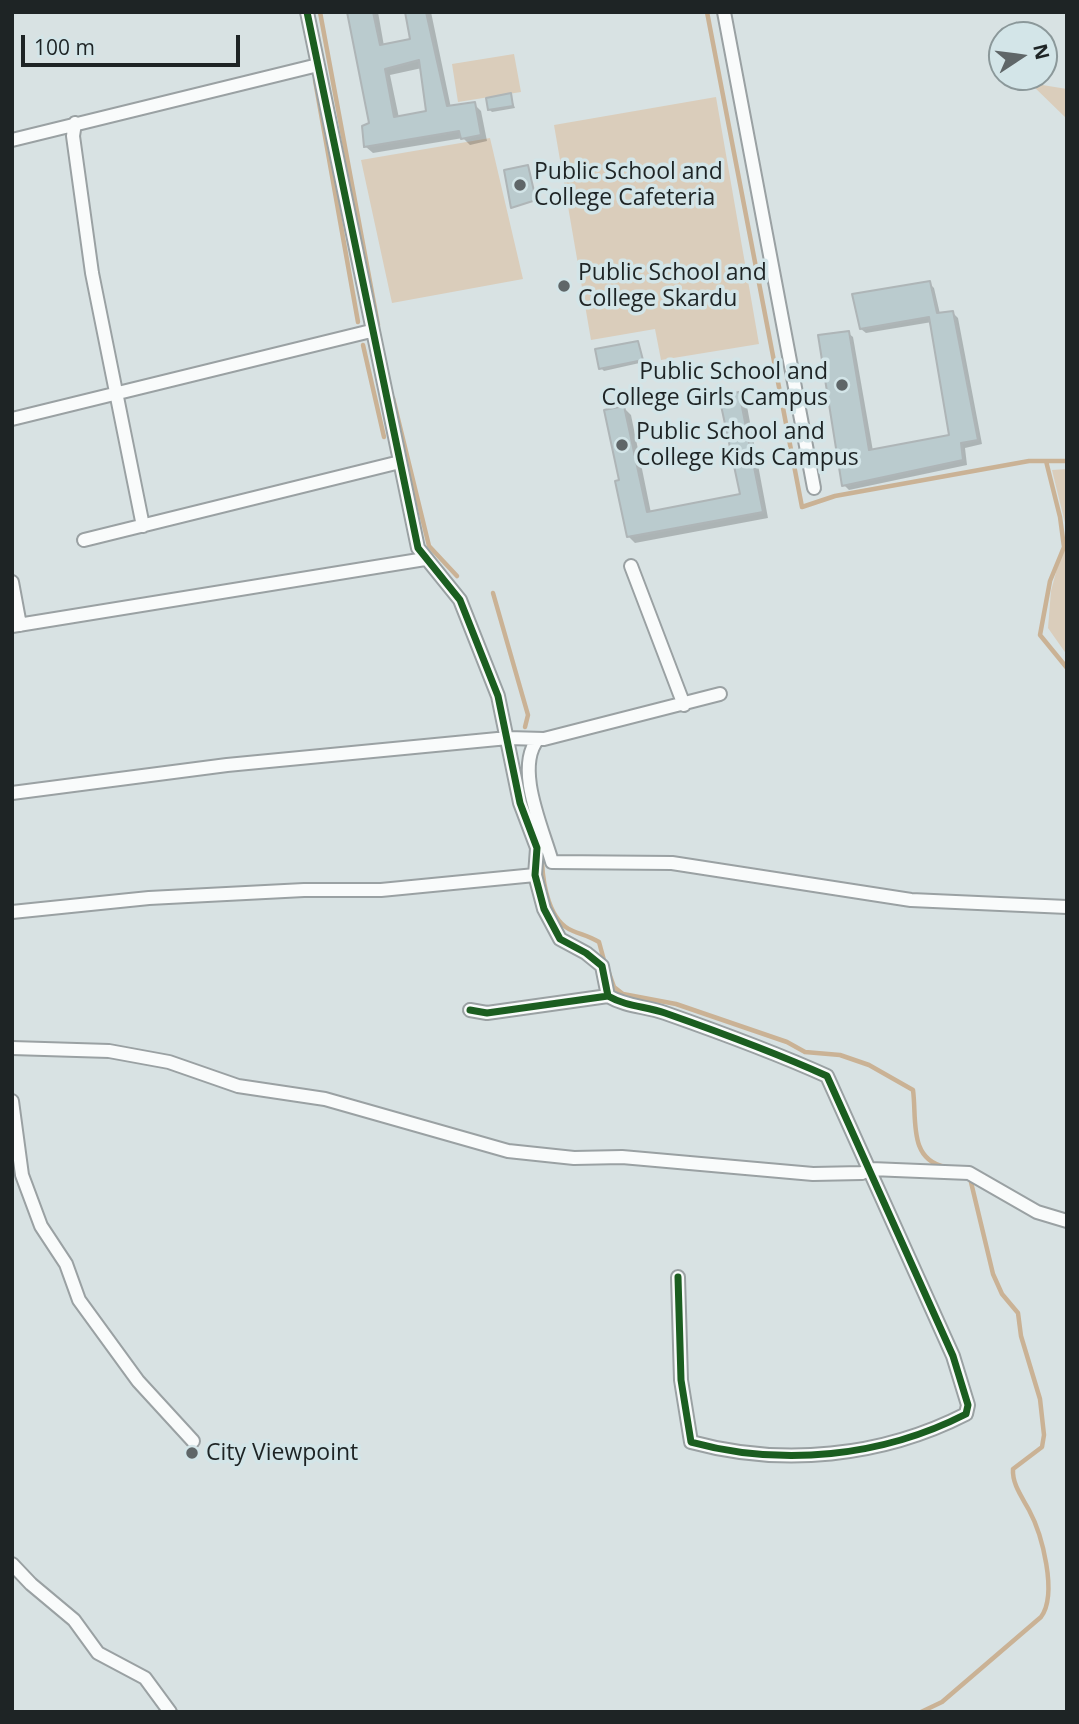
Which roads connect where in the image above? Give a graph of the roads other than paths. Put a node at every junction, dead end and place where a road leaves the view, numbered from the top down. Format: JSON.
{"nodes":[{"id":1,"x":307,"y":12,"type":"edge"},
{"id":2,"x":724,"y":12,"type":"edge"},
{"id":3,"x":318,"y":65,"type":"junction"},
{"id":4,"x":75,"y":123,"type":"junction"},
{"id":5,"x":12,"y":140,"type":"edge"},
{"id":6,"x":371,"y":331,"type":"junction"},
{"id":7,"x":117,"y":395,"type":"junction"},
{"id":8,"x":12,"y":419,"type":"edge"},
{"id":9,"x":400,"y":462,"type":"junction"},
{"id":10,"x":814,"y":488,"type":"dead end"},
{"id":11,"x":143,"y":526,"type":"junction"},
{"id":12,"x":84,"y":540,"type":"dead end"},
{"id":13,"x":425,"y":559,"type":"junction"},
{"id":14,"x":631,"y":566,"type":"dead end"},
{"id":15,"x":12,"y":582,"type":"edge"},
{"id":16,"x":16,"y":625,"type":"edge"},
{"id":17,"x":720,"y":694,"type":"dead end"},
{"id":18,"x":684,"y":705,"type":"junction"},
{"id":19,"x":508,"y":738,"type":"junction"},
{"id":20,"x":538,"y":739,"type":"junction"},
{"id":21,"x":12,"y":793,"type":"edge"},
{"id":22,"x":535,"y":875,"type":"junction"},
{"id":23,"x":1067,"y":907,"type":"edge"},
{"id":24,"x":12,"y":912,"type":"edge"},
{"id":25,"x":608,"y":996,"type":"junction"},
{"id":26,"x":470,"y":1010,"type":"dead end"},
{"id":27,"x":12,"y":1048,"type":"edge"},
{"id":28,"x":12,"y":1101,"type":"edge"},
{"id":29,"x":871,"y":1169,"type":"junction"},
{"id":30,"x":1067,"y":1221,"type":"edge"},
{"id":31,"x":678,"y":1277,"type":"dead end"},
{"id":32,"x":193,"y":1441,"type":"dead end"},
{"id":33,"x":12,"y":1564,"type":"edge"},
{"id":34,"x":170,"y":1712,"type":"edge"}],
"edges":[{"from":1,"to":3,"type":"street"},
{"from":2,"to":10,"type":"street"},
{"from":3,"to":4,"type":"street"},
{"from":3,"to":6,"type":"street"},
{"from":4,"to":5,"type":"street"},
{"from":4,"to":7,"type":"street"},
{"from":6,"to":7,"type":"street"},
{"from":6,"to":9,"type":"street"},
{"from":7,"to":8,"type":"street"},
{"from":7,"to":11,"type":"street"},
{"from":9,"to":11,"type":"street"},
{"from":9,"to":13,"type":"street"},
{"from":11,"to":12,"type":"street"},
{"from":13,"to":16,"type":"street"},
{"from":13,"to":19,"type":"street"},
{"from":14,"to":18,"type":"street"},
{"from":15,"to":16,"type":"street"},
{"from":17,"to":18,"type":"street"},
{"from":18,"to":20,"type":"street"},
{"from":19,"to":20,"type":"street"},
{"from":19,"to":21,"type":"street"},
{"from":19,"to":22,"type":"street"},
{"from":20,"to":23,"type":"street"},
{"from":22,"to":24,"type":"street"},
{"from":22,"to":25,"type":"street"},
{"from":25,"to":26,"type":"street"},
{"from":25,"to":29,"type":"street"},
{"from":27,"to":29,"type":"street"},
{"from":28,"to":32,"type":"street"},
{"from":29,"to":30,"type":"street"},
{"from":29,"to":31,"type":"street"},
{"from":33,"to":34,"type":"street"}]}
